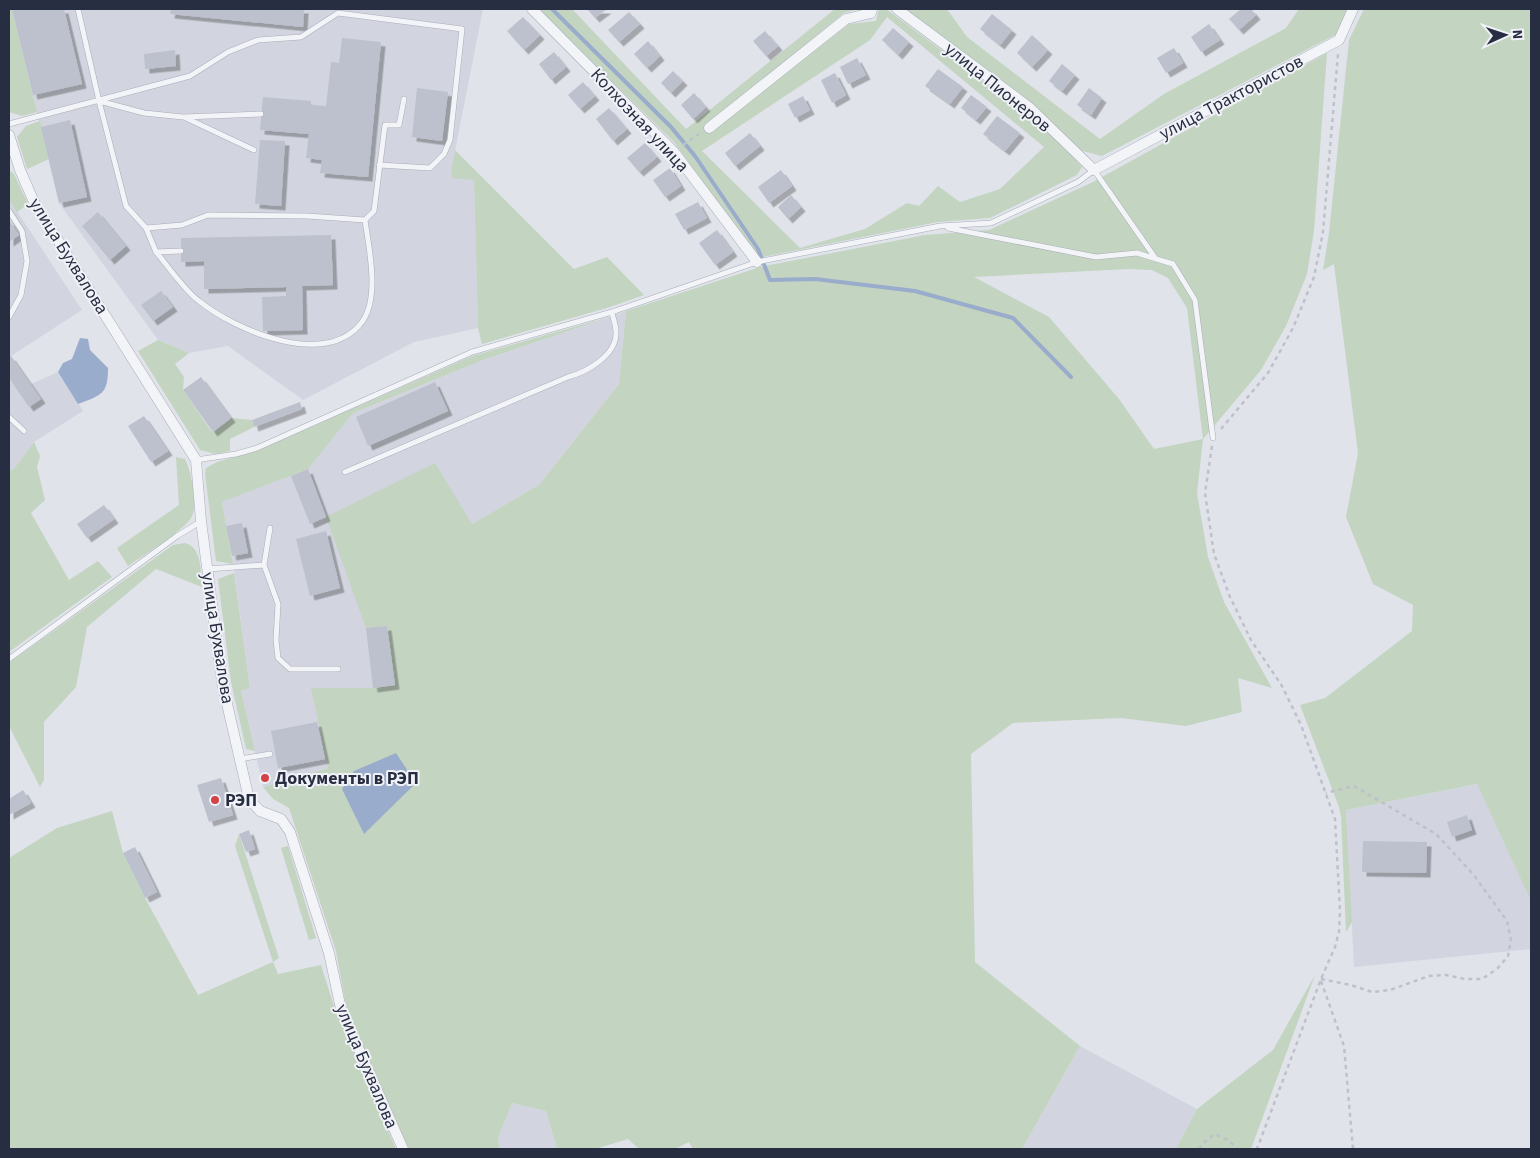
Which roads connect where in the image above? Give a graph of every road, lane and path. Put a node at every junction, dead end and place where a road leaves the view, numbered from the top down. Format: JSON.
{"nodes":[{"id":1,"x":78,"y":9,"type":"edge"},
{"id":2,"x":532,"y":9,"type":"edge"},
{"id":3,"x":872,"y":9,"type":"edge"},
{"id":4,"x":897,"y":9,"type":"edge"},
{"id":5,"x":1353,"y":9,"type":"edge"},
{"id":6,"x":337,"y":11,"type":"edge"},
{"id":7,"x":1339,"y":40,"type":"junction"},
{"id":8,"x":404,"y":99,"type":"dead end"},
{"id":9,"x":99,"y":101,"type":"junction"},
{"id":10,"x":261,"y":114,"type":"dead end"},
{"id":11,"x":183,"y":117,"type":"junction"},
{"id":12,"x":9,"y":124,"type":"edge"},
{"id":13,"x":709,"y":128,"type":"dead end"},
{"id":14,"x":694,"y":137,"type":"dead end"},
{"id":15,"x":10,"y":142,"type":"edge"},
{"id":16,"x":681,"y":147,"type":"dead end"},
{"id":17,"x":254,"y":150,"type":"dead end"},
{"id":18,"x":380,"y":165,"type":"junction"},
{"id":19,"x":1094,"y":170,"type":"junction"},
{"id":20,"x":9,"y":211,"type":"edge"},
{"id":21,"x":365,"y":220,"type":"junction"},
{"id":22,"x":940,"y":226,"type":"junction"},
{"id":23,"x":146,"y":228,"type":"junction"},
{"id":24,"x":181,"y":251,"type":"dead end"},
{"id":25,"x":156,"y":252,"type":"junction"},
{"id":26,"x":1156,"y":259,"type":"junction"},
{"id":27,"x":757,"y":262,"type":"junction"},
{"id":28,"x":612,"y":312,"type":"junction"},
{"id":29,"x":9,"y":317,"type":"edge"},
{"id":30,"x":9,"y":417,"type":"edge"},
{"id":31,"x":24,"y":431,"type":"dead end"},
{"id":32,"x":1213,"y":438,"type":"junction"},
{"id":33,"x":196,"y":460,"type":"junction"},
{"id":34,"x":345,"y":472,"type":"dead end"},
{"id":35,"x":201,"y":521,"type":"junction"},
{"id":36,"x":270,"y":528,"type":"dead end"},
{"id":37,"x":264,"y":565,"type":"junction"},
{"id":38,"x":207,"y":570,"type":"junction"},
{"id":39,"x":9,"y":659,"type":"edge"},
{"id":40,"x":338,"y":669,"type":"dead end"},
{"id":41,"x":270,"y":754,"type":"dead end"},
{"id":42,"x":240,"y":759,"type":"junction"},
{"id":43,"x":1326,"y":793,"type":"junction"},
{"id":44,"x":1321,"y":979,"type":"junction"},
{"id":45,"x":402,"y":1149,"type":"edge"},
{"id":46,"x":1199,"y":1149,"type":"edge"},
{"id":47,"x":1238,"y":1149,"type":"edge"},
{"id":48,"x":1257,"y":1149,"type":"edge"},
{"id":49,"x":1353,"y":1149,"type":"edge"}],
"edges":[{"from":1,"to":9,"type":"lane"},
{"from":2,"to":27,"type":"street","name":"Колхозная улица"},
{"from":3,"to":13,"type":"street"},
{"from":4,"to":19,"type":"street","name":"улица Пионеров"},
{"from":5,"to":7,"type":"street"},
{"from":6,"to":9,"type":"lane"},
{"from":6,"to":18,"type":"lane"},
{"from":7,"to":19,"type":"street","name":"улица Трактористов"},
{"from":7,"to":32,"type":"path"},
{"from":8,"to":18,"type":"lane"},
{"from":9,"to":11,"type":"lane"},
{"from":9,"to":12,"type":"lane"},
{"from":9,"to":23,"type":"lane"},
{"from":10,"to":11,"type":"lane"},
{"from":11,"to":17,"type":"lane"},
{"from":14,"to":16,"type":"path"},
{"from":15,"to":33,"type":"street","name":"улица Бухвалова"},
{"from":18,"to":21,"type":"lane"},
{"from":19,"to":22,"type":"lane"},
{"from":19,"to":26,"type":"lane"},
{"from":20,"to":29,"type":"lane"},
{"from":21,"to":23,"type":"lane"},
{"from":21,"to":25,"type":"lane"},
{"from":22,"to":26,"type":"lane"},
{"from":22,"to":27,"type":"lane"},
{"from":23,"to":25,"type":"lane"},
{"from":24,"to":25,"type":"lane"},
{"from":26,"to":32,"type":"lane"},
{"from":27,"to":28,"type":"lane"},
{"from":28,"to":33,"type":"lane"},
{"from":28,"to":34,"type":"lane"},
{"from":30,"to":31,"type":"lane"},
{"from":32,"to":43,"type":"path"},
{"from":33,"to":35,"type":"street","name":"улица Бухвалова"},
{"from":35,"to":38,"type":"street","name":"улица Бухвалова"},
{"from":35,"to":39,"type":"lane"},
{"from":36,"to":37,"type":"lane"},
{"from":37,"to":38,"type":"lane"},
{"from":37,"to":40,"type":"lane"},
{"from":38,"to":42,"type":"street","name":"улица Бухвалова"},
{"from":41,"to":42,"type":"lane"},
{"from":42,"to":45,"type":"street","name":"улица Бухвалова"},
{"from":43,"to":44,"type":"path"},
{"from":43,"to":44,"type":"path"},
{"from":44,"to":48,"type":"path"},
{"from":44,"to":49,"type":"path"},
{"from":46,"to":47,"type":"path"}]}
